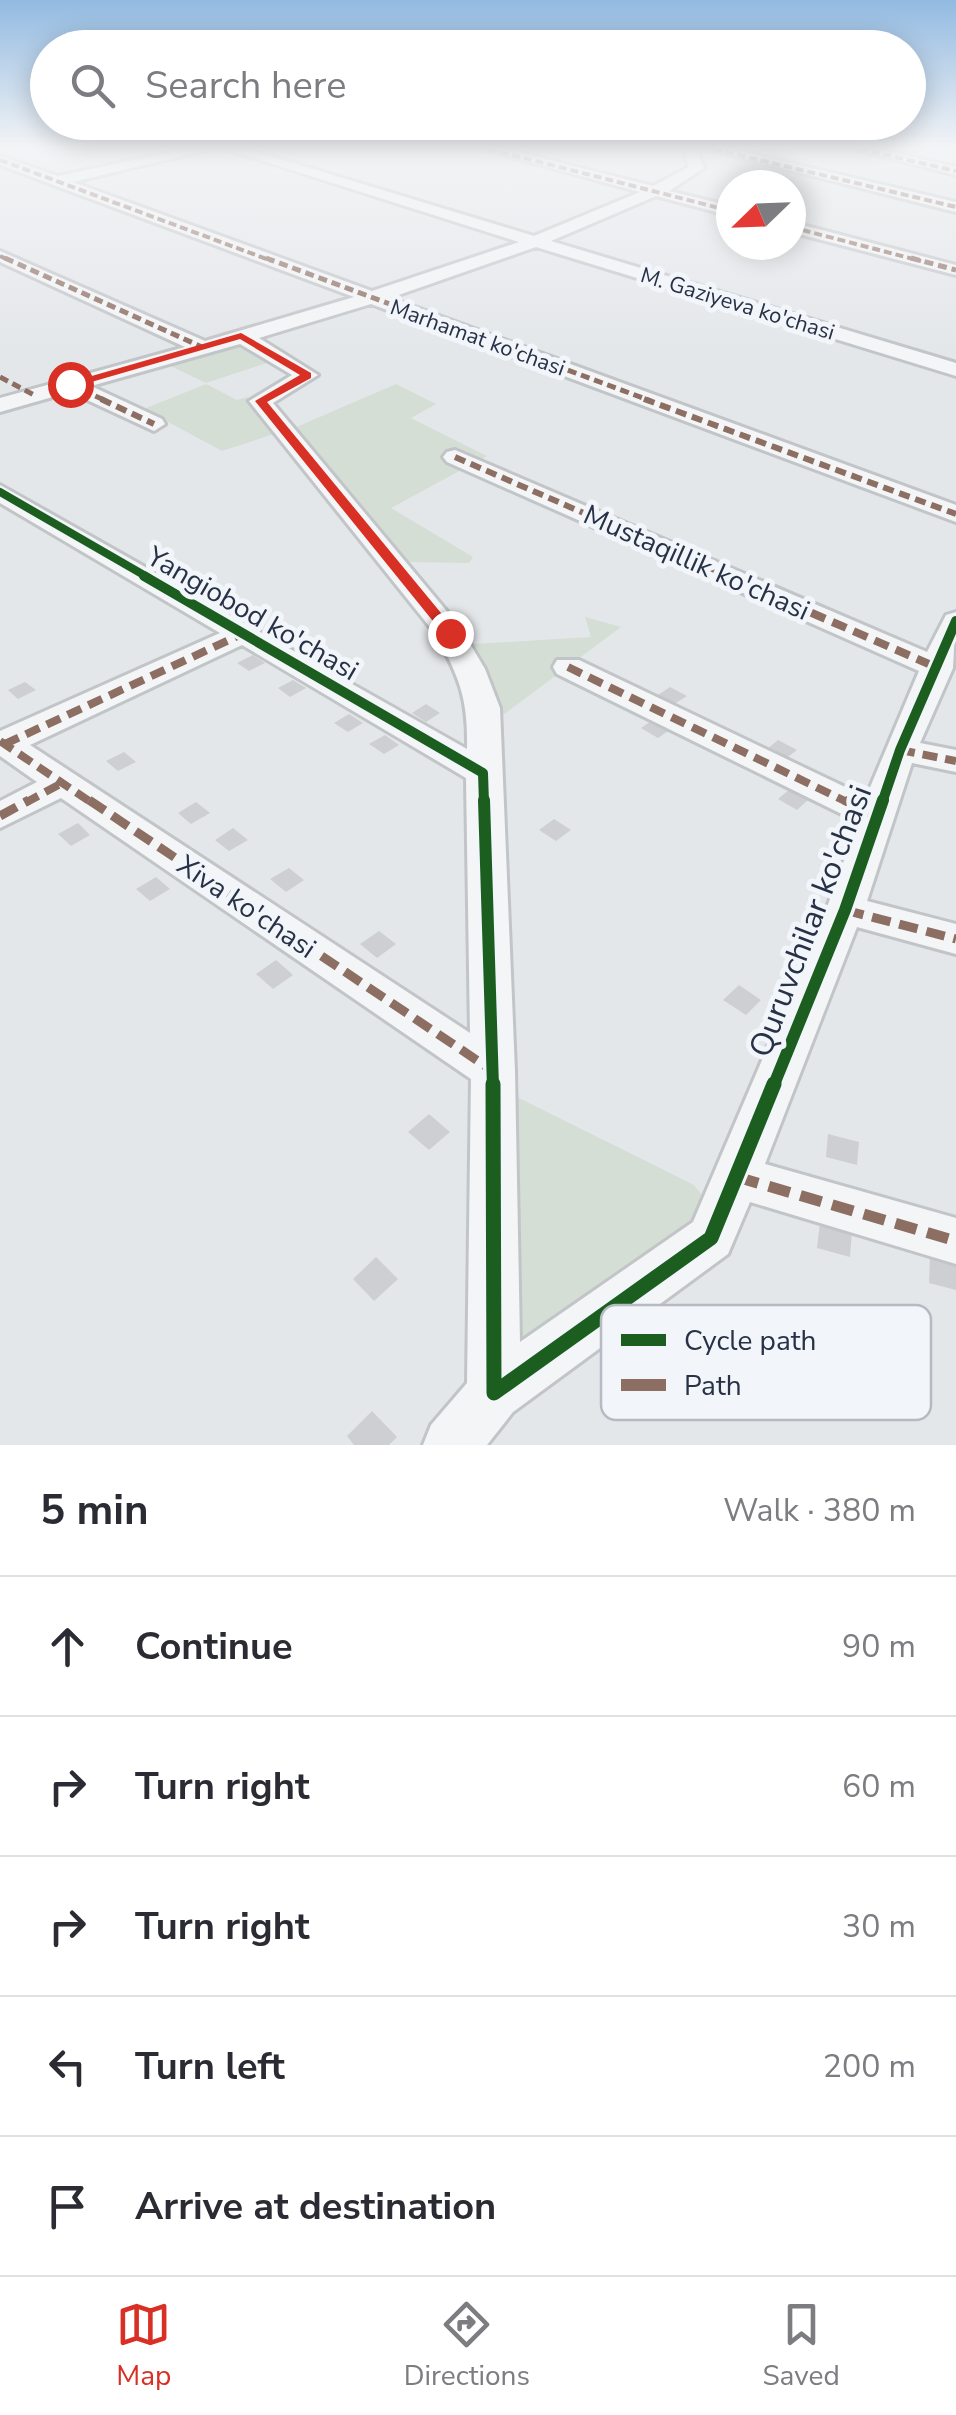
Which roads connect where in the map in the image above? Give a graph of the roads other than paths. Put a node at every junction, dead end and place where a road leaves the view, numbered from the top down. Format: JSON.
{"nodes":[{"id":1,"x":155,"y":216,"type":"edge"},
{"id":2,"x":454,"y":216,"type":"edge"},
{"id":3,"x":596,"y":216,"type":"edge"},
{"id":4,"x":806,"y":231,"type":"edge"},
{"id":5,"x":535,"y":241,"type":"junction"},
{"id":6,"x":0,"y":256,"type":"edge"},
{"id":7,"x":956,"y":270,"type":"edge"},
{"id":8,"x":373,"y":298,"type":"junction"},
{"id":9,"x":241,"y":336,"type":"junction"},
{"id":10,"x":202,"y":346,"type":"junction"},
{"id":11,"x":956,"y":370,"type":"edge"},
{"id":12,"x":0,"y":377,"type":"edge"},
{"id":13,"x":70,"y":384,"type":"junction"},
{"id":14,"x":34,"y":395,"type":"junction"},
{"id":15,"x":0,"y":404,"type":"edge"},
{"id":16,"x":154,"y":424,"type":"dead end"},
{"id":17,"x":455,"y":457,"type":"dead end"},
{"id":18,"x":0,"y":492,"type":"edge"},
{"id":19,"x":956,"y":514,"type":"edge"},
{"id":20,"x":956,"y":621,"type":"edge"},
{"id":21,"x":244,"y":633,"type":"junction"},
{"id":22,"x":568,"y":666,"type":"dead end"},
{"id":23,"x":938,"y":668,"type":"junction"},
{"id":24,"x":2,"y":743,"type":"edge"},
{"id":25,"x":900,"y":750,"type":"junction"},
{"id":26,"x":956,"y":761,"type":"edge"},
{"id":27,"x":482,"y":774,"type":"junction"},
{"id":28,"x":62,"y":782,"type":"junction"},
{"id":29,"x":0,"y":816,"type":"edge"},
{"id":30,"x":878,"y":817,"type":"junction"},
{"id":31,"x":844,"y":910,"type":"junction"},
{"id":32,"x":956,"y":939,"type":"edge"},
{"id":33,"x":493,"y":1071,"type":"junction"},
{"id":34,"x":737,"y":1178,"type":"junction"},
{"id":35,"x":956,"y":1242,"type":"edge"},
{"id":36,"x":617,"y":1305,"type":"edge"},
{"id":37,"x":601,"y":1317,"type":"edge"},
{"id":38,"x":494,"y":1393,"type":"junction"},
{"id":39,"x":451,"y":1445,"type":"edge"}],
"edges":[{"from":1,"to":8,"type":"street","name":"Marhamat ko'chasi"},
{"from":2,"to":5,"type":"street","name":"M. Gaziyeva ko'chasi"},
{"from":3,"to":5,"type":"street"},
{"from":4,"to":7,"type":"street"},
{"from":5,"to":8,"type":"street"},
{"from":5,"to":11,"type":"street","name":"M. Gaziyeva ko'chasi"},
{"from":6,"to":10,"type":"street"},
{"from":8,"to":9,"type":"street"},
{"from":8,"to":19,"type":"street","name":"Marhamat ko'chasi"},
{"from":9,"to":10,"type":"street"},
{"from":9,"to":27,"type":"street"},
{"from":10,"to":13,"type":"street"},
{"from":12,"to":14,"type":"street"},
{"from":13,"to":14,"type":"street"},
{"from":13,"to":16,"type":"street"},
{"from":14,"to":15,"type":"street"},
{"from":17,"to":23,"type":"street","name":"Mustaqillik ko'chasi"},
{"from":18,"to":21,"type":"street","name":"Yangiobod ko'chasi"},
{"from":20,"to":23,"type":"street","name":"Quruvchilar ko'chasi"},
{"from":21,"to":24,"type":"street"},
{"from":21,"to":27,"type":"street","name":"Yangiobod ko'chasi"},
{"from":22,"to":30,"type":"street"},
{"from":23,"to":25,"type":"street","name":"Quruvchilar ko'chasi"},
{"from":24,"to":28,"type":"street","name":"Xiva ko'chasi"},
{"from":25,"to":26,"type":"street"},
{"from":25,"to":30,"type":"street","name":"Quruvchilar ko'chasi"},
{"from":27,"to":33,"type":"street"},
{"from":28,"to":29,"type":"street"},
{"from":28,"to":33,"type":"street","name":"Xiva ko'chasi"},
{"from":30,"to":31,"type":"street","name":"Quruvchilar ko'chasi"},
{"from":31,"to":32,"type":"street"},
{"from":31,"to":34,"type":"street","name":"Quruvchilar ko'chasi"},
{"from":33,"to":38,"type":"street"},
{"from":34,"to":35,"type":"street"},
{"from":34,"to":36,"type":"street","name":"Quruvchilar ko'chasi"},
{"from":37,"to":38,"type":"street","name":"Quruvchilar ko'chasi"},
{"from":38,"to":39,"type":"street"}]}
